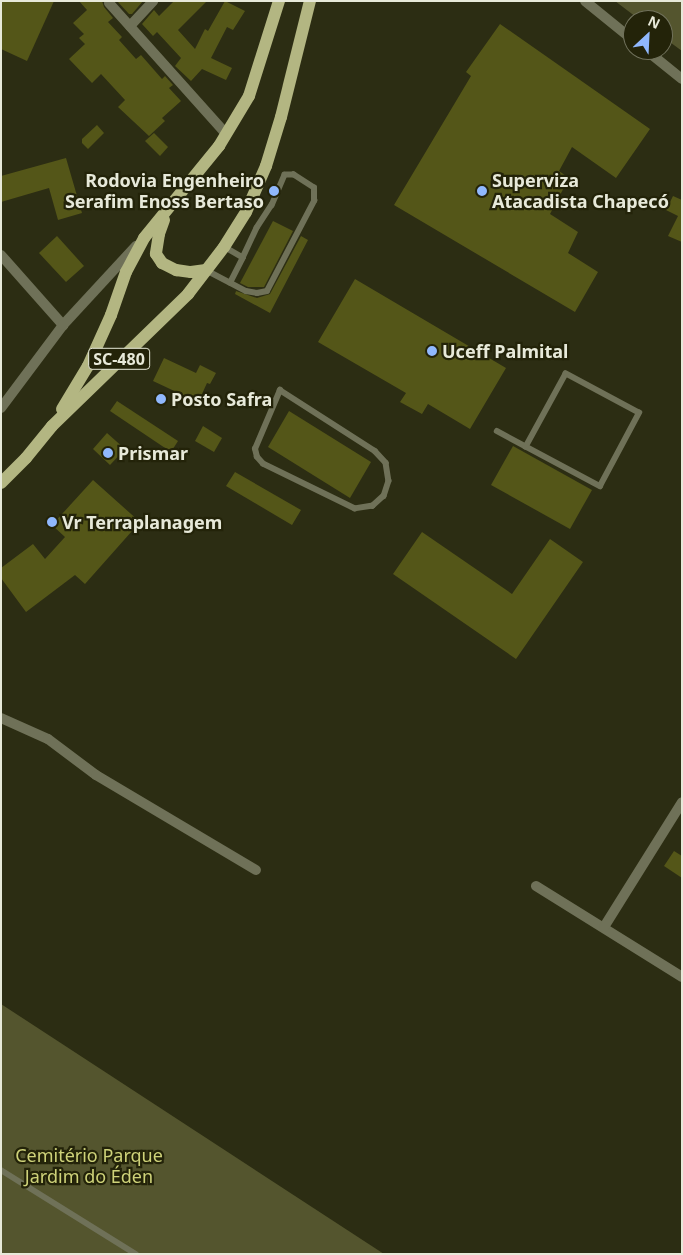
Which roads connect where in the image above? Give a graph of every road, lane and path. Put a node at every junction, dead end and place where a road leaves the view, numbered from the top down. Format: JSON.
{"nodes":[{"id":1,"x":153,"y":1,"type":"edge"},
{"id":2,"x":279,"y":1,"type":"edge"},
{"id":3,"x":310,"y":1,"type":"edge"},
{"id":4,"x":585,"y":1,"type":"edge"},
{"id":5,"x":109,"y":3,"type":"dead end"},
{"id":6,"x":130,"y":26,"type":"junction"},
{"id":7,"x":623,"y":32,"type":"edge"},
{"id":8,"x":658,"y":60,"type":"edge"},
{"id":9,"x":682,"y":79,"type":"edge"},
{"id":10,"x":226,"y":134,"type":"junction"},
{"id":11,"x":168,"y":211,"type":"junction"},
{"id":12,"x":144,"y":238,"type":"junction"},
{"id":13,"x":224,"y":247,"type":"junction"},
{"id":14,"x":1,"y":255,"type":"edge"},
{"id":15,"x":243,"y":258,"type":"junction"},
{"id":16,"x":206,"y":270,"type":"junction"},
{"id":17,"x":230,"y":283,"type":"junction"},
{"id":18,"x":63,"y":325,"type":"junction"},
{"id":19,"x":280,"y":390,"type":"joint"},
{"id":20,"x":1,"y":408,"type":"edge"},
{"id":21,"x":52,"y":426,"type":"junction"},
{"id":22,"x":497,"y":431,"type":"dead end"},
{"id":23,"x":526,"y":447,"type":"junction"},
{"id":24,"x":1,"y":483,"type":"edge"},
{"id":25,"x":1,"y":718,"type":"edge"},
{"id":26,"x":682,"y":802,"type":"edge"},
{"id":27,"x":256,"y":870,"type":"dead end"},
{"id":28,"x":536,"y":886,"type":"dead end"},
{"id":29,"x":604,"y":927,"type":"junction"},
{"id":30,"x":682,"y":977,"type":"edge"},
{"id":31,"x":1,"y":1170,"type":"edge"},
{"id":32,"x":136,"y":1254,"type":"edge"}],
"edges":[{"from":1,"to":6,"type":"street"},
{"from":2,"to":10,"type":"main road"},
{"from":3,"to":13,"type":"main road","number":"SC-480"},
{"from":4,"to":7,"type":"street"},
{"from":5,"to":6,"type":"street"},
{"from":6,"to":10,"type":"street"},
{"from":8,"to":9,"type":"street"},
{"from":10,"to":11,"type":"main road"},
{"from":11,"to":12,"type":"main road"},
{"from":11,"to":16,"type":"main road"},
{"from":12,"to":18,"type":"street"},
{"from":12,"to":21,"type":"main road"},
{"from":13,"to":15,"type":"lane"},
{"from":13,"to":16,"type":"main road","number":"SC-480"},
{"from":14,"to":18,"type":"street"},
{"from":15,"to":17,"type":"lane"},
{"from":15,"to":17,"type":"lane"},
{"from":16,"to":17,"type":"lane"},
{"from":16,"to":21,"type":"main road","number":"SC-480"},
{"from":18,"to":20,"type":"street"},
{"from":19,"to":19,"type":"lane"},
{"from":21,"to":24,"type":"main road","number":"SC-480"},
{"from":22,"to":23,"type":"lane"},
{"from":23,"to":23,"type":"lane"},
{"from":25,"to":27,"type":"street"},
{"from":26,"to":29,"type":"street"},
{"from":28,"to":29,"type":"street"},
{"from":29,"to":30,"type":"street"},
{"from":31,"to":32,"type":"lane"}]}
